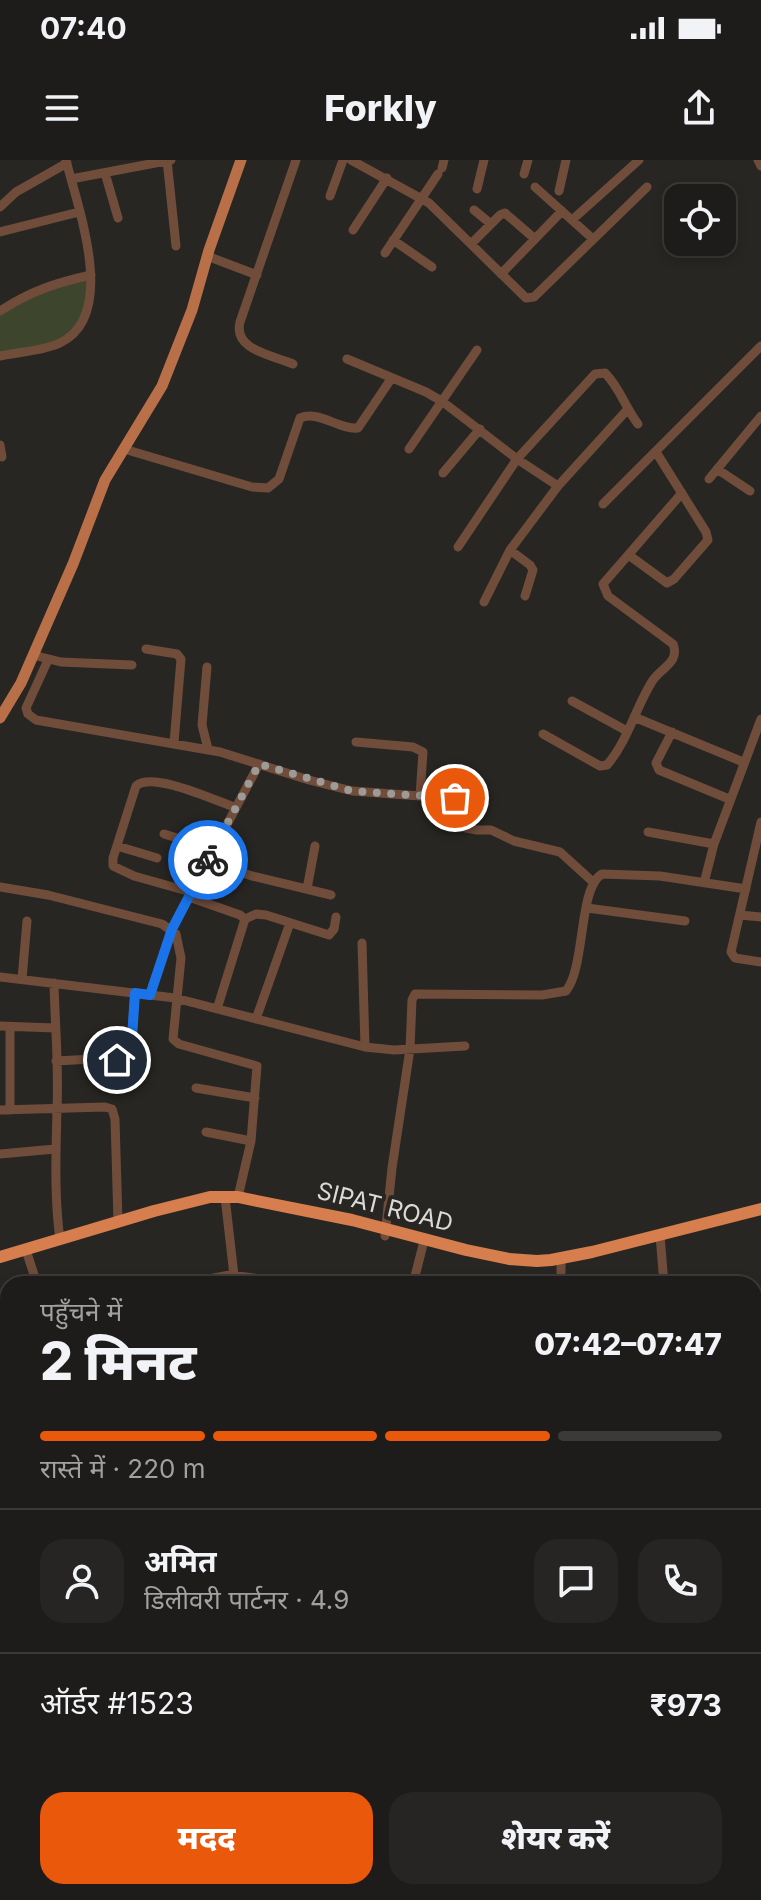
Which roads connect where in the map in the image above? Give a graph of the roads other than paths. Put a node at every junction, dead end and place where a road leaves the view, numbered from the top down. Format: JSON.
{"nodes":[{"id":1,"x":168,"y":160,"type":"edge"},
{"id":2,"x":241,"y":160,"type":"edge"},
{"id":3,"x":296,"y":160,"type":"edge"},
{"id":4,"x":343,"y":160,"type":"edge"},
{"id":5,"x":351,"y":160,"type":"edge"},
{"id":6,"x":484,"y":160,"type":"edge"},
{"id":7,"x":528,"y":160,"type":"edge"},
{"id":8,"x":566,"y":160,"type":"edge"},
{"id":9,"x":639,"y":160,"type":"edge"},
{"id":10,"x":758,"y":160,"type":"edge"},
{"id":11,"x":66,"y":162,"type":"edge"},
{"id":12,"x":761,"y":166,"type":"edge"},
{"id":13,"x":441,"y":167,"type":"edge"},
{"id":14,"x":105,"y":173,"type":"junction"},
{"id":15,"x":524,"y":174,"type":"dead end"},
{"id":16,"x":387,"y":178,"type":"junction"},
{"id":17,"x":71,"y":179,"type":"junction"},
{"id":18,"x":535,"y":187,"type":"dead end"},
{"id":19,"x":647,"y":187,"type":"dead end"},
{"id":20,"x":477,"y":189,"type":"dead end"},
{"id":21,"x":559,"y":191,"type":"dead end"},
{"id":22,"x":330,"y":196,"type":"dead end"},
{"id":23,"x":422,"y":199,"type":"junction"},
{"id":24,"x":0,"y":207,"type":"edge"},
{"id":25,"x":474,"y":210,"type":"dead end"},
{"id":26,"x":562,"y":211,"type":"junction"},
{"id":27,"x":79,"y":212,"type":"junction"},
{"id":28,"x":118,"y":218,"type":"dead end"},
{"id":29,"x":572,"y":220,"type":"junction"},
{"id":30,"x":491,"y":224,"type":"junction"},
{"id":31,"x":353,"y":230,"type":"dead end"},
{"id":32,"x":0,"y":232,"type":"edge"},
{"id":33,"x":535,"y":239,"type":"junction"},
{"id":34,"x":593,"y":239,"type":"junction"},
{"id":35,"x":393,"y":240,"type":"junction"},
{"id":36,"x":471,"y":244,"type":"junction"},
{"id":37,"x":176,"y":246,"type":"dead end"},
{"id":38,"x":385,"y":253,"type":"dead end"},
{"id":39,"x":207,"y":256,"type":"junction"},
{"id":40,"x":432,"y":267,"type":"dead end"},
{"id":41,"x":501,"y":274,"type":"junction"},
{"id":42,"x":91,"y":275,"type":"junction"},
{"id":43,"x":257,"y":275,"type":"junction"},
{"id":44,"x":0,"y":311,"type":"edge"},
{"id":45,"x":761,"y":346,"type":"edge"},
{"id":46,"x":477,"y":350,"type":"dead end"},
{"id":47,"x":0,"y":356,"type":"edge"},
{"id":48,"x":347,"y":359,"type":"dead end"},
{"id":49,"x":293,"y":364,"type":"dead end"},
{"id":50,"x":391,"y":379,"type":"junction"},
{"id":51,"x":443,"y":402,"type":"junction"},
{"id":52,"x":627,"y":410,"type":"junction"},
{"id":53,"x":761,"y":416,"type":"edge"},
{"id":54,"x":638,"y":424,"type":"dead end"},
{"id":55,"x":480,"y":429,"type":"junction"},
{"id":56,"x":0,"y":445,"type":"edge"},
{"id":57,"x":124,"y":449,"type":"junction"},
{"id":58,"x":409,"y":449,"type":"dead end"},
{"id":59,"x":656,"y":452,"type":"junction"},
{"id":60,"x":2,"y":457,"type":"dead end"},
{"id":61,"x":517,"y":459,"type":"junction"},
{"id":62,"x":717,"y":469,"type":"junction"},
{"id":63,"x":443,"y":473,"type":"dead end"},
{"id":64,"x":709,"y":479,"type":"dead end"},
{"id":65,"x":558,"y":486,"type":"junction"},
{"id":66,"x":750,"y":491,"type":"dead end"},
{"id":67,"x":682,"y":493,"type":"junction"},
{"id":68,"x":603,"y":504,"type":"dead end"},
{"id":69,"x":458,"y":547,"type":"dead end"},
{"id":70,"x":510,"y":550,"type":"junction"},
{"id":71,"x":630,"y":556,"type":"junction"},
{"id":72,"x":525,"y":596,"type":"dead end"},
{"id":73,"x":484,"y":602,"type":"dead end"},
{"id":74,"x":146,"y":649,"type":"dead end"},
{"id":75,"x":33,"y":655,"type":"junction"},
{"id":76,"x":48,"y":660,"type":"junction"},
{"id":77,"x":132,"y":665,"type":"dead end"},
{"id":78,"x":207,"y":667,"type":"dead end"},
{"id":79,"x":572,"y":701,"type":"dead end"},
{"id":80,"x":634,"y":717,"type":"junction"},
{"id":81,"x":0,"y":718,"type":"edge"},
{"id":82,"x":761,"y":719,"type":"edge"},
{"id":83,"x":627,"y":731,"type":"junction"},
{"id":84,"x":672,"y":732,"type":"junction"},
{"id":85,"x":543,"y":734,"type":"dead end"},
{"id":86,"x":356,"y":742,"type":"dead end"},
{"id":87,"x":174,"y":743,"type":"junction"},
{"id":88,"x":208,"y":749,"type":"junction"},
{"id":89,"x":743,"y":762,"type":"junction"},
{"id":90,"x":259,"y":764,"type":"junction"},
{"id":91,"x":420,"y":796,"type":"junction"},
{"id":92,"x":729,"y":799,"type":"junction"},
{"id":93,"x":234,"y":807,"type":"junction"},
{"id":94,"x":761,"y":822,"type":"edge"},
{"id":95,"x":648,"y":832,"type":"dead end"},
{"id":96,"x":164,"y":834,"type":"dead end"},
{"id":97,"x":714,"y":844,"type":"junction"},
{"id":98,"x":117,"y":846,"type":"junction"},
{"id":99,"x":315,"y":846,"type":"dead end"},
{"id":100,"x":213,"y":849,"type":"junction"},
{"id":101,"x":758,"y":849,"type":"edge"},
{"id":102,"x":157,"y":858,"type":"dead end"},
{"id":103,"x":207,"y":861,"type":"junction"},
{"id":104,"x":593,"y":882,"type":"junction"},
{"id":105,"x":704,"y":883,"type":"junction"},
{"id":106,"x":0,"y":887,"type":"edge"},
{"id":107,"x":307,"y":889,"type":"junction"},
{"id":108,"x":746,"y":889,"type":"junction"},
{"id":109,"x":190,"y":894,"type":"junction"},
{"id":110,"x":331,"y":895,"type":"dead end"},
{"id":111,"x":587,"y":908,"type":"junction"},
{"id":112,"x":740,"y":915,"type":"junction"},
{"id":113,"x":336,"y":917,"type":"dead end"},
{"id":114,"x":761,"y":917,"type":"edge"},
{"id":115,"x":245,"y":919,"type":"junction"},
{"id":116,"x":27,"y":921,"type":"dead end"},
{"id":117,"x":685,"y":921,"type":"dead end"},
{"id":118,"x":290,"y":923,"type":"junction"},
{"id":119,"x":172,"y":929,"type":"junction"},
{"id":120,"x":362,"y":943,"type":"dead end"},
{"id":121,"x":761,"y":962,"type":"edge"},
{"id":122,"x":0,"y":977,"type":"edge"},
{"id":123,"x":22,"y":979,"type":"junction"},
{"id":124,"x":54,"y":983,"type":"junction"},
{"id":125,"x":135,"y":993,"type":"junction"},
{"id":126,"x":150,"y":995,"type":"junction"},
{"id":127,"x":175,"y":998,"type":"junction"},
{"id":128,"x":217,"y":1009,"type":"junction"},
{"id":129,"x":256,"y":1019,"type":"junction"},
{"id":130,"x":5,"y":1027,"type":"edge"},
{"id":131,"x":55,"y":1028,"type":"junction"},
{"id":132,"x":465,"y":1046,"type":"dead end"},
{"id":133,"x":365,"y":1047,"type":"junction"},
{"id":134,"x":410,"y":1049,"type":"junction"},
{"id":135,"x":56,"y":1061,"type":"junction"},
{"id":136,"x":196,"y":1088,"type":"dead end"},
{"id":137,"x":255,"y":1098,"type":"junction"},
{"id":138,"x":58,"y":1107,"type":"junction"},
{"id":139,"x":5,"y":1110,"type":"edge"},
{"id":140,"x":206,"y":1132,"type":"dead end"},
{"id":141,"x":251,"y":1141,"type":"junction"},
{"id":142,"x":55,"y":1149,"type":"junction"},
{"id":143,"x":0,"y":1154,"type":"edge"},
{"id":144,"x":230,"y":1199,"type":"junction"},
{"id":145,"x":761,"y":1209,"type":"edge"},
{"id":146,"x":761,"y":1216,"type":"edge"},
{"id":147,"x":118,"y":1222,"type":"junction"},
{"id":148,"x":386,"y":1232,"type":"junction"},
{"id":149,"x":660,"y":1238,"type":"junction"},
{"id":150,"x":60,"y":1240,"type":"junction"},
{"id":151,"x":423,"y":1245,"type":"junction"},
{"id":152,"x":27,"y":1253,"type":"junction"},
{"id":153,"x":0,"y":1257,"type":"edge"},
{"id":154,"x":562,"y":1262,"type":"junction"},
{"id":155,"x":0,"y":1264,"type":"edge"},
{"id":156,"x":34,"y":1276,"type":"edge"},
{"id":157,"x":236,"y":1276,"type":"edge"},
{"id":158,"x":415,"y":1276,"type":"edge"},
{"id":159,"x":561,"y":1276,"type":"edge"},
{"id":160,"x":663,"y":1276,"type":"edge"}],
"edges":[{"from":1,"to":14,"type":"street"},
{"from":1,"to":37,"type":"street"},
{"from":2,"to":39,"type":"main road"},
{"from":3,"to":43,"type":"street"},
{"from":4,"to":22,"type":"street"},
{"from":5,"to":16,"type":"street"},
{"from":6,"to":20,"type":"street"},
{"from":7,"to":15,"type":"street"},
{"from":8,"to":21,"type":"street"},
{"from":9,"to":29,"type":"street"},
{"from":10,"to":12,"type":"street"},
{"from":11,"to":17,"type":"street"},
{"from":11,"to":24,"type":"street"},
{"from":13,"to":23,"type":"street"},
{"from":14,"to":17,"type":"street"},
{"from":14,"to":28,"type":"street"},
{"from":16,"to":23,"type":"street"},
{"from":16,"to":31,"type":"street"},
{"from":17,"to":27,"type":"street"},
{"from":18,"to":26,"type":"street"},
{"from":19,"to":34,"type":"street"},
{"from":23,"to":35,"type":"street"},
{"from":23,"to":36,"type":"street"},
{"from":25,"to":30,"type":"street"},
{"from":26,"to":29,"type":"street"},
{"from":26,"to":33,"type":"street"},
{"from":27,"to":32,"type":"street"},
{"from":27,"to":42,"type":"street"},
{"from":29,"to":34,"type":"street"},
{"from":30,"to":33,"type":"street"},
{"from":30,"to":36,"type":"street"},
{"from":33,"to":41,"type":"street"},
{"from":34,"to":41,"type":"street"},
{"from":35,"to":38,"type":"street"},
{"from":35,"to":40,"type":"street"},
{"from":36,"to":41,"type":"street"},
{"from":39,"to":43,"type":"street"},
{"from":39,"to":57,"type":"main road"},
{"from":42,"to":44,"type":"street"},
{"from":42,"to":47,"type":"street"},
{"from":43,"to":49,"type":"street"},
{"from":45,"to":59,"type":"street"},
{"from":46,"to":51,"type":"street"},
{"from":48,"to":50,"type":"street"},
{"from":50,"to":51,"type":"street"},
{"from":50,"to":57,"type":"street"},
{"from":51,"to":55,"type":"street"},
{"from":51,"to":58,"type":"street"},
{"from":52,"to":54,"type":"street"},
{"from":52,"to":61,"type":"street"},
{"from":52,"to":65,"type":"street"},
{"from":53,"to":62,"type":"street"},
{"from":55,"to":61,"type":"street"},
{"from":55,"to":63,"type":"street"},
{"from":56,"to":60,"type":"street"},
{"from":57,"to":75,"type":"main road"},
{"from":59,"to":67,"type":"street"},
{"from":59,"to":68,"type":"street"},
{"from":61,"to":65,"type":"street"},
{"from":61,"to":69,"type":"street"},
{"from":62,"to":64,"type":"street"},
{"from":62,"to":66,"type":"street"},
{"from":65,"to":70,"type":"street"},
{"from":67,"to":71,"type":"street"},
{"from":67,"to":71,"type":"street"},
{"from":70,"to":72,"type":"street"},
{"from":70,"to":73,"type":"street"},
{"from":71,"to":80,"type":"street"},
{"from":74,"to":87,"type":"street"},
{"from":75,"to":76,"type":"street"},
{"from":75,"to":81,"type":"main road"},
{"from":76,"to":77,"type":"street"},
{"from":76,"to":87,"type":"street"},
{"from":78,"to":88,"type":"street"},
{"from":79,"to":83,"type":"street"},
{"from":80,"to":83,"type":"street"},
{"from":80,"to":84,"type":"street"},
{"from":82,"to":89,"type":"street"},
{"from":83,"to":85,"type":"street"},
{"from":84,"to":89,"type":"street"},
{"from":84,"to":92,"type":"street"},
{"from":86,"to":91,"type":"street"},
{"from":87,"to":88,"type":"street"},
{"from":88,"to":90,"type":"street"},
{"from":89,"to":92,"type":"street"},
{"from":90,"to":91,"type":"street"},
{"from":90,"to":93,"type":"street"},
{"from":91,"to":104,"type":"street"},
{"from":92,"to":97,"type":"street"},
{"from":93,"to":98,"type":"street"},
{"from":93,"to":100,"type":"street"},
{"from":94,"to":101,"type":"street"},
{"from":95,"to":97,"type":"street"},
{"from":96,"to":100,"type":"street"},
{"from":97,"to":105,"type":"street"},
{"from":98,"to":102,"type":"street"},
{"from":98,"to":109,"type":"street"},
{"from":99,"to":107,"type":"street"},
{"from":100,"to":103,"type":"street"},
{"from":101,"to":108,"type":"street"},
{"from":103,"to":107,"type":"street"},
{"from":103,"to":109,"type":"street"},
{"from":104,"to":105,"type":"street"},
{"from":104,"to":111,"type":"street"},
{"from":105,"to":108,"type":"street"},
{"from":106,"to":119,"type":"street"},
{"from":107,"to":110,"type":"street"},
{"from":108,"to":112,"type":"street"},
{"from":109,"to":115,"type":"street"},
{"from":109,"to":119,"type":"street"},
{"from":111,"to":117,"type":"street"},
{"from":111,"to":134,"type":"street"},
{"from":112,"to":114,"type":"street"},
{"from":112,"to":121,"type":"street"},
{"from":113,"to":118,"type":"street"},
{"from":115,"to":118,"type":"street"},
{"from":115,"to":128,"type":"street"},
{"from":116,"to":123,"type":"street"},
{"from":118,"to":129,"type":"street"},
{"from":119,"to":126,"type":"street"},
{"from":119,"to":127,"type":"street"},
{"from":120,"to":133,"type":"street"},
{"from":122,"to":123,"type":"street"},
{"from":123,"to":124,"type":"street"},
{"from":124,"to":125,"type":"street"},
{"from":124,"to":131,"type":"street"},
{"from":125,"to":126,"type":"street"},
{"from":125,"to":135,"type":"street"},
{"from":126,"to":127,"type":"street"},
{"from":127,"to":128,"type":"street"},
{"from":127,"to":137,"type":"street"},
{"from":128,"to":129,"type":"street"},
{"from":129,"to":133,"type":"street"},
{"from":130,"to":131,"type":"street"},
{"from":130,"to":139,"type":"street"},
{"from":131,"to":135,"type":"street"},
{"from":132,"to":134,"type":"street"},
{"from":133,"to":134,"type":"street"},
{"from":134,"to":148,"type":"street"},
{"from":135,"to":138,"type":"street"},
{"from":136,"to":137,"type":"street"},
{"from":137,"to":141,"type":"street"},
{"from":138,"to":139,"type":"street"},
{"from":138,"to":142,"type":"street"},
{"from":138,"to":147,"type":"street"},
{"from":140,"to":141,"type":"street"},
{"from":141,"to":144,"type":"street"},
{"from":142,"to":143,"type":"street"},
{"from":142,"to":150,"type":"street"},
{"from":144,"to":147,"type":"highway","name":"SIPAT ROAD"},
{"from":144,"to":148,"type":"highway","name":"SIPAT ROAD"},
{"from":144,"to":152,"type":"highway","name":"SIPAT ROAD"},
{"from":144,"to":157,"type":"street"},
{"from":145,"to":149,"type":"highway","name":"SIPAT ROAD"},
{"from":146,"to":149,"type":"highway","name":"SIPAT ROAD"},
{"from":147,"to":150,"type":"highway","name":"SIPAT ROAD"},
{"from":148,"to":151,"type":"highway","name":"SIPAT ROAD"},
{"from":148,"to":154,"type":"highway","name":"SIPAT ROAD"},
{"from":149,"to":154,"type":"highway","name":"SIPAT ROAD"},
{"from":149,"to":160,"type":"street"},
{"from":150,"to":152,"type":"highway","name":"SIPAT ROAD"},
{"from":151,"to":154,"type":"highway","name":"SIPAT ROAD"},
{"from":151,"to":158,"type":"street"},
{"from":152,"to":153,"type":"highway","name":"SIPAT ROAD"},
{"from":152,"to":155,"type":"highway","name":"SIPAT ROAD"},
{"from":152,"to":156,"type":"street"},
{"from":154,"to":159,"type":"street"}]}
